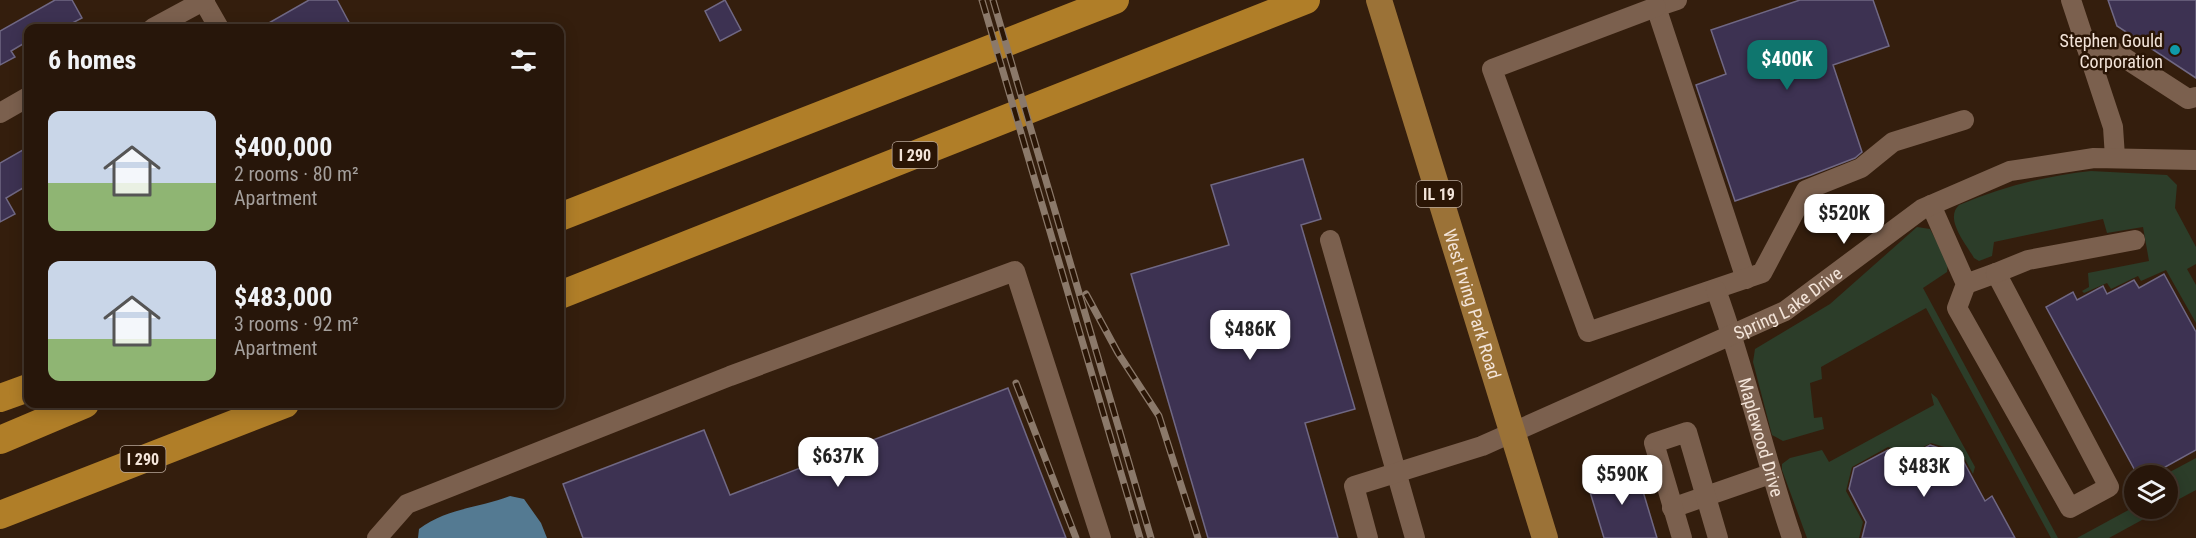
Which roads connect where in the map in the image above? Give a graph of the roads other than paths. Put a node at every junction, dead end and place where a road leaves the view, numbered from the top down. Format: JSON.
{"nodes":[{"id":1,"x":204,"y":0,"type":"edge"},
{"id":2,"x":1115,"y":0,"type":"edge"},
{"id":3,"x":1306,"y":0,"type":"edge"},
{"id":4,"x":1317,"y":0,"type":"edge"},
{"id":5,"x":1379,"y":0,"type":"edge"},
{"id":6,"x":1677,"y":0,"type":"edge"},
{"id":7,"x":2071,"y":0,"type":"edge"},
{"id":8,"x":1656,"y":7,"type":"junction"},
{"id":9,"x":1271,"y":15,"type":"junction"},
{"id":10,"x":160,"y":24,"type":"edge"},
{"id":11,"x":217,"y":24,"type":"edge"},
{"id":12,"x":2086,"y":46,"type":"junction"},
{"id":13,"x":2196,"y":97,"type":"edge"},
{"id":14,"x":24,"y":99,"type":"edge"},
{"id":15,"x":0,"y":113,"type":"edge"},
{"id":16,"x":1964,"y":120,"type":"dead end"},
{"id":17,"x":2115,"y":157,"type":"junction"},
{"id":18,"x":2196,"y":160,"type":"edge"},
{"id":19,"x":1931,"y":205,"type":"junction"},
{"id":20,"x":564,"y":215,"type":"edge"},
{"id":21,"x":1330,"y":240,"type":"dead end"},
{"id":22,"x":2136,"y":240,"type":"dead end"},
{"id":23,"x":1996,"y":273,"type":"junction"},
{"id":24,"x":1746,"y":279,"type":"junction"},
{"id":25,"x":1966,"y":284,"type":"junction"},
{"id":26,"x":1716,"y":290,"type":"junction"},
{"id":27,"x":564,"y":293,"type":"edge"},
{"id":28,"x":1733,"y":335,"type":"junction"},
{"id":29,"x":24,"y":389,"type":"edge"},
{"id":30,"x":0,"y":398,"type":"edge"},
{"id":31,"x":76,"y":408,"type":"edge"},
{"id":32,"x":275,"y":408,"type":"edge"},
{"id":33,"x":1513,"y":431,"type":"junction"},
{"id":34,"x":0,"y":440,"type":"edge"},
{"id":35,"x":1396,"y":471,"type":"junction"},
{"id":36,"x":1770,"y":474,"type":"junction"},
{"id":37,"x":1706,"y":496,"type":"junction"},
{"id":38,"x":1672,"y":508,"type":"junction"},
{"id":39,"x":0,"y":515,"type":"edge"},
{"id":40,"x":377,"y":538,"type":"edge"},
{"id":41,"x":1101,"y":538,"type":"edge"},
{"id":42,"x":1368,"y":538,"type":"edge"},
{"id":43,"x":1415,"y":538,"type":"edge"},
{"id":44,"x":1545,"y":538,"type":"edge"},
{"id":45,"x":1682,"y":538,"type":"edge"},
{"id":46,"x":1718,"y":538,"type":"edge"},
{"id":47,"x":1792,"y":538,"type":"edge"}],
"edges":[{"from":1,"to":10,"type":"street"},
{"from":1,"to":11,"type":"street"},
{"from":2,"to":20,"type":"highway"},
{"from":3,"to":9,"type":"highway"},
{"from":4,"to":9,"type":"highway","number":"I 290"},
{"from":5,"to":33,"type":"main road","name":"West Irving Park Road","number":"IL 19"},
{"from":6,"to":8,"type":"street"},
{"from":7,"to":12,"type":"street"},
{"from":8,"to":24,"type":"street"},
{"from":8,"to":26,"type":"street"},
{"from":9,"to":27,"type":"highway","number":"I 290"},
{"from":12,"to":13,"type":"street"},
{"from":12,"to":17,"type":"street"},
{"from":14,"to":15,"type":"street"},
{"from":16,"to":24,"type":"street"},
{"from":17,"to":18,"type":"street","name":"Spring Lake Drive"},
{"from":17,"to":19,"type":"street","name":"Spring Lake Drive"},
{"from":19,"to":25,"type":"street"},
{"from":19,"to":28,"type":"street","name":"Spring Lake Drive"},
{"from":21,"to":35,"type":"street"},
{"from":22,"to":23,"type":"street"},
{"from":23,"to":25,"type":"street"},
{"from":23,"to":25,"type":"street"},
{"from":24,"to":26,"type":"street"},
{"from":26,"to":28,"type":"street","name":"Maplewood Drive"},
{"from":28,"to":33,"type":"street","name":"Spring Lake Drive"},
{"from":28,"to":36,"type":"street","name":"Maplewood Drive"},
{"from":29,"to":30,"type":"highway"},
{"from":31,"to":34,"type":"highway"},
{"from":32,"to":39,"type":"highway","number":"I 290"},
{"from":33,"to":35,"type":"street","name":"Spring Lake Drive"},
{"from":33,"to":44,"type":"main road","name":"West Irving Park Road","number":"IL 19"},
{"from":35,"to":42,"type":"street","name":"Spring Lake Drive"},
{"from":35,"to":43,"type":"street"},
{"from":36,"to":37,"type":"street"},
{"from":36,"to":47,"type":"street","name":"Maplewood Drive"},
{"from":37,"to":38,"type":"street"},
{"from":37,"to":38,"type":"street"},
{"from":37,"to":46,"type":"street"},
{"from":38,"to":45,"type":"street"},
{"from":40,"to":41,"type":"street"}]}
